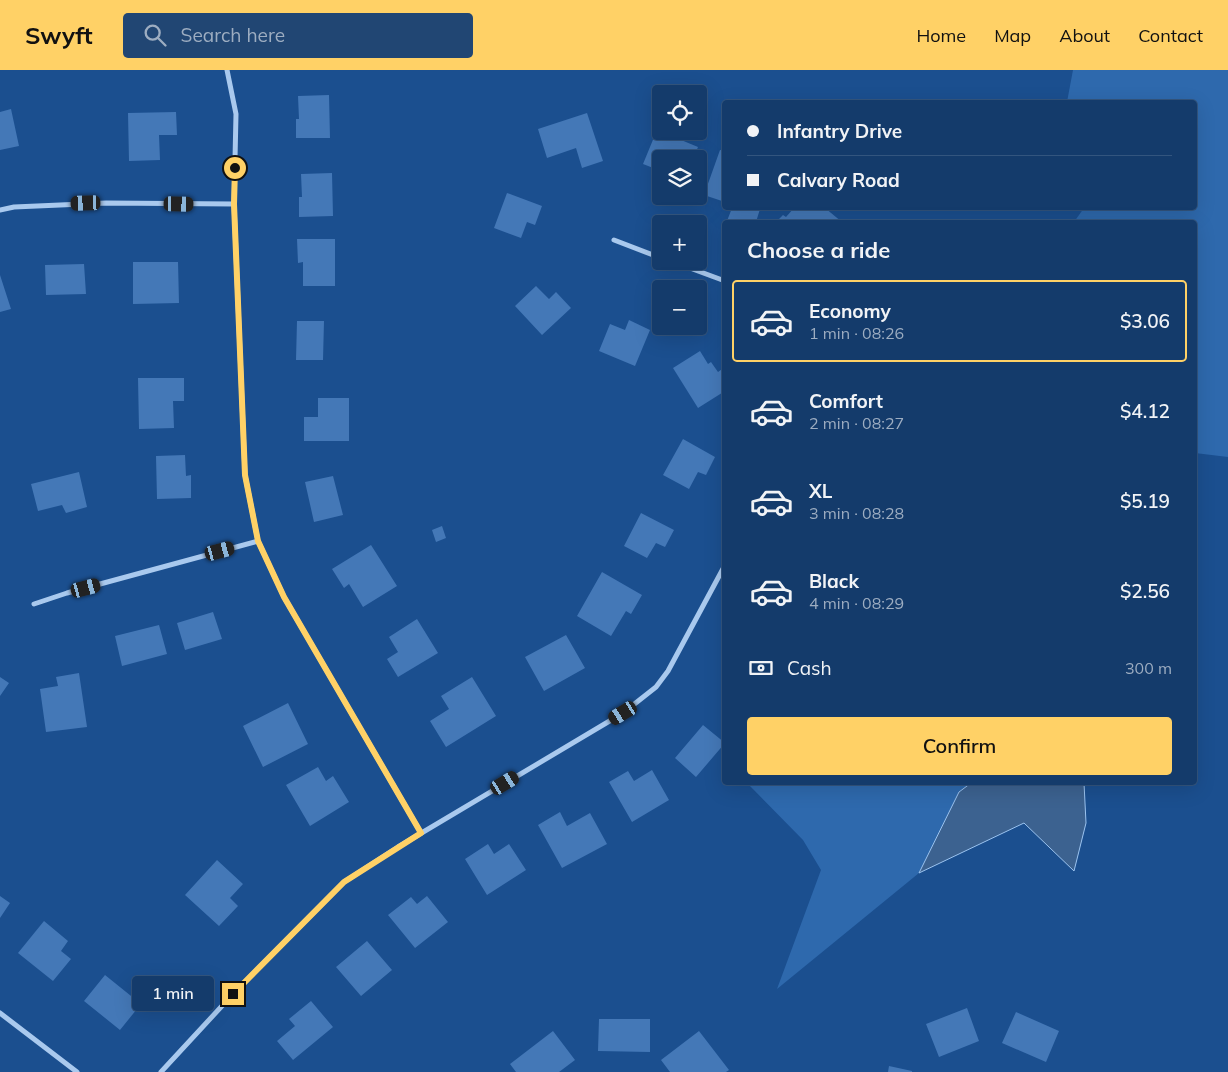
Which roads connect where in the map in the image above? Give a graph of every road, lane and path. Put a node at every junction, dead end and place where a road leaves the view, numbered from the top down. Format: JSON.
{"nodes":[{"id":1,"x":227,"y":70,"type":"edge"},
{"id":2,"x":234,"y":204,"type":"junction"},
{"id":3,"x":0,"y":210,"type":"edge"},
{"id":4,"x":614,"y":240,"type":"dead end"},
{"id":5,"x":652,"y":255,"type":"edge"},
{"id":6,"x":695,"y":270,"type":"edge"},
{"id":7,"x":722,"y":280,"type":"edge"},
{"id":8,"x":258,"y":541,"type":"junction"},
{"id":9,"x":722,"y":571,"type":"edge"},
{"id":10,"x":34,"y":604,"type":"dead end"},
{"id":11,"x":421,"y":833,"type":"junction"},
{"id":12,"x":0,"y":1013,"type":"edge"},
{"id":13,"x":77,"y":1072,"type":"edge"},
{"id":14,"x":161,"y":1072,"type":"edge"}],
"edges":[{"from":1,"to":2,"type":"street"},
{"from":2,"to":3,"type":"street"},
{"from":2,"to":8,"type":"street"},
{"from":4,"to":5,"type":"street"},
{"from":6,"to":7,"type":"street"},
{"from":8,"to":10,"type":"street"},
{"from":8,"to":11,"type":"street"},
{"from":9,"to":11,"type":"street"},
{"from":11,"to":14,"type":"street"},
{"from":12,"to":13,"type":"street"}]}
